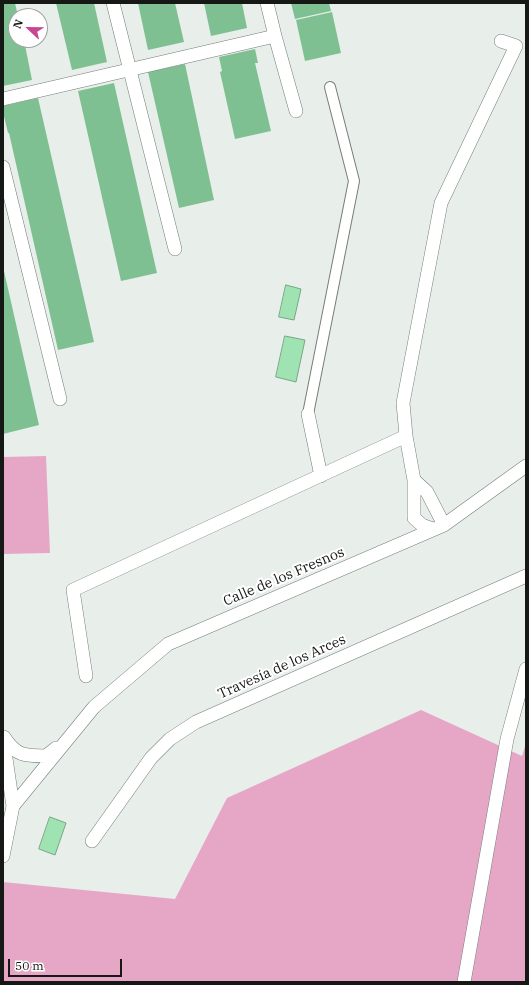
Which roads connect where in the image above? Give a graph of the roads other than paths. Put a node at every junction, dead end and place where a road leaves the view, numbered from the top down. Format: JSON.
{"nodes":[{"id":1,"x":113,"y":3,"type":"edge"},
{"id":2,"x":267,"y":3,"type":"edge"},
{"id":3,"x":275,"y":36,"type":"junction"},
{"id":4,"x":502,"y":41,"type":"dead end"},
{"id":5,"x":130,"y":71,"type":"junction"},
{"id":6,"x":330,"y":87,"type":"dead end"},
{"id":7,"x":3,"y":99,"type":"edge"},
{"id":8,"x":296,"y":110,"type":"dead end"},
{"id":9,"x":3,"y":167,"type":"edge"},
{"id":10,"x":175,"y":249,"type":"dead end"},
{"id":11,"x":60,"y":399,"type":"dead end"},
{"id":12,"x":308,"y":414,"type":"joint"},
{"id":13,"x":406,"y":436,"type":"junction"},
{"id":14,"x":526,"y":466,"type":"edge"},
{"id":15,"x":321,"y":476,"type":"junction"},
{"id":16,"x":414,"y":480,"type":"junction"},
{"id":17,"x":438,"y":527,"type":"junction"},
{"id":18,"x":526,"y":576,"type":"edge"},
{"id":19,"x":526,"y":669,"type":"edge"},
{"id":20,"x":86,"y":676,"type":"dead end"},
{"id":21,"x":3,"y":737,"type":"edge"},
{"id":22,"x":70,"y":737,"type":"junction"},
{"id":23,"x":13,"y":806,"type":"junction"},
{"id":24,"x":92,"y":840,"type":"dead end"},
{"id":25,"x":3,"y":856,"type":"edge"},
{"id":26,"x":464,"y":982,"type":"edge"}],
"edges":[{"from":1,"to":5,"type":"street"},
{"from":2,"to":3,"type":"street"},
{"from":3,"to":5,"type":"street"},
{"from":3,"to":8,"type":"street"},
{"from":4,"to":13,"type":"street"},
{"from":5,"to":7,"type":"street"},
{"from":5,"to":10,"type":"street"},
{"from":6,"to":12,"type":"street"},
{"from":9,"to":11,"type":"street"},
{"from":12,"to":15,"type":"street"},
{"from":13,"to":15,"type":"street"},
{"from":13,"to":16,"type":"street"},
{"from":14,"to":17,"type":"street","name":"Calle de los Fresnos"},
{"from":15,"to":20,"type":"street"},
{"from":16,"to":17,"type":"street"},
{"from":16,"to":17,"type":"street"},
{"from":17,"to":22,"type":"street","name":"Calle de los Fresnos"},
{"from":18,"to":24,"type":"street","name":"Travesía de los Arces"},
{"from":19,"to":26,"type":"street"},
{"from":21,"to":22,"type":"street","name":"Calle de los Fresnos"},
{"from":21,"to":23,"type":"street"},
{"from":22,"to":23,"type":"street","name":"Calle de los Fresnos"},
{"from":23,"to":25,"type":"street"}]}
